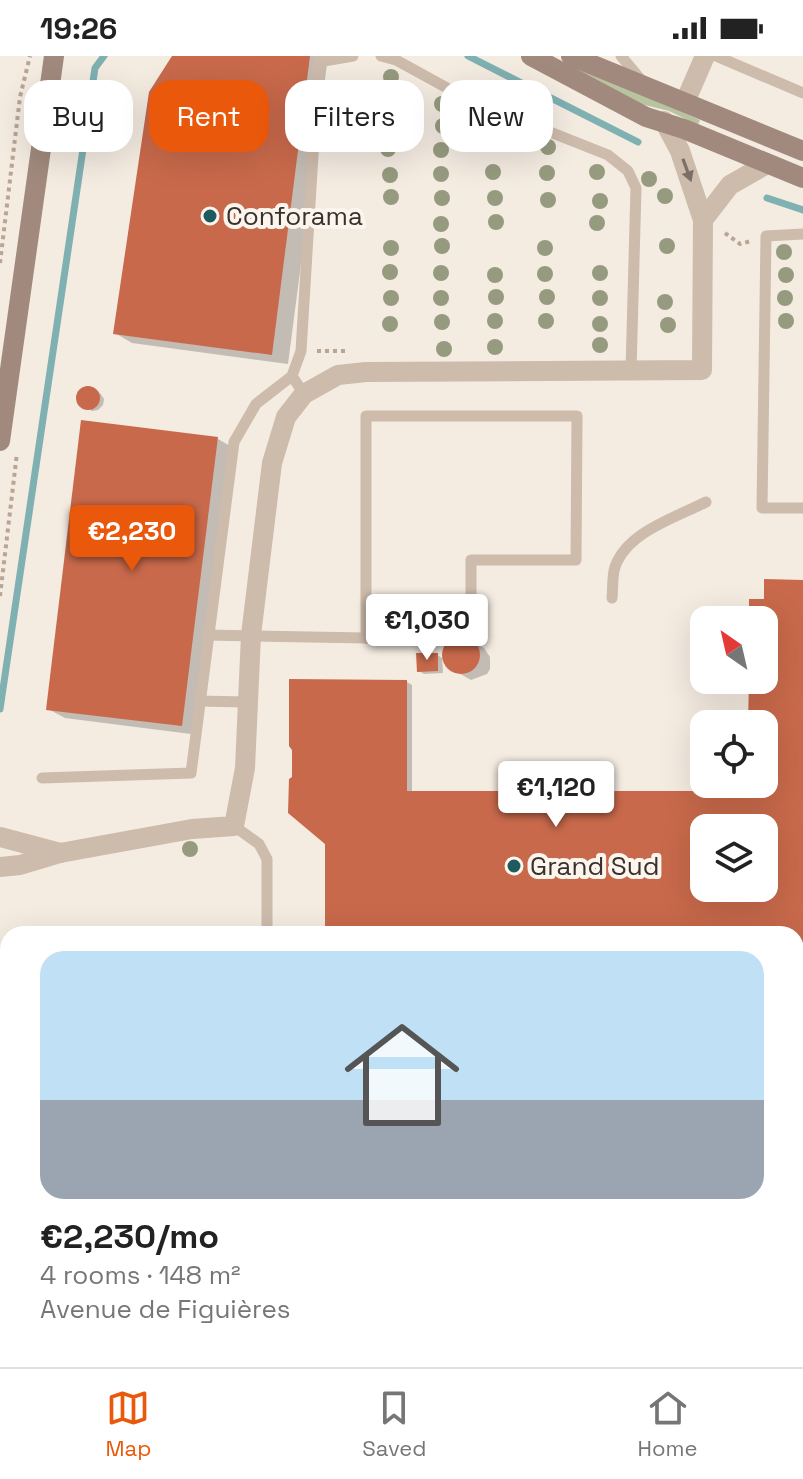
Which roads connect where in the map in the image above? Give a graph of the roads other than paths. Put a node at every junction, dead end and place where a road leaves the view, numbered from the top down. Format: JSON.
{"nodes":[{"id":1,"x":57,"y":56,"type":"edge"},
{"id":2,"x":353,"y":56,"type":"edge"},
{"id":3,"x":381,"y":56,"type":"edge"},
{"id":4,"x":531,"y":56,"type":"edge"},
{"id":5,"x":571,"y":56,"type":"edge"},
{"id":6,"x":604,"y":56,"type":"edge"},
{"id":7,"x":621,"y":56,"type":"edge"},
{"id":8,"x":705,"y":56,"type":"edge"},
{"id":9,"x":716,"y":56,"type":"edge"},
{"id":10,"x":318,"y":59,"type":"edge"},
{"id":11,"x":654,"y":89,"type":"junction"},
{"id":12,"x":803,"y":93,"type":"edge"},
{"id":13,"x":685,"y":102,"type":"junction"},
{"id":14,"x":664,"y":121,"type":"junction"},
{"id":15,"x":803,"y":151,"type":"edge"},
{"id":16,"x":767,"y":164,"type":"junction"},
{"id":17,"x":803,"y":178,"type":"edge"},
{"id":18,"x":710,"y":222,"type":"junction"},
{"id":19,"x":803,"y":234,"type":"edge"},
{"id":20,"x":631,"y":371,"type":"junction"},
{"id":21,"x":292,"y":376,"type":"junction"},
{"id":22,"x":304,"y":394,"type":"junction"},
{"id":23,"x":0,"y":441,"type":"edge"},
{"id":24,"x":706,"y":502,"type":"dead end"},
{"id":25,"x":803,"y":508,"type":"edge"},
{"id":26,"x":612,"y":598,"type":"dead end"},
{"id":27,"x":207,"y":635,"type":"junction"},
{"id":28,"x":251,"y":635,"type":"junction"},
{"id":29,"x":366,"y":638,"type":"junction"},
{"id":30,"x":199,"y":701,"type":"junction"},
{"id":31,"x":246,"y":702,"type":"junction"},
{"id":32,"x":42,"y":778,"type":"dead end"},
{"id":33,"x":234,"y":826,"type":"junction"},
{"id":34,"x":0,"y":837,"type":"edge"},
{"id":35,"x":60,"y":853,"type":"junction"},
{"id":36,"x":0,"y":867,"type":"edge"},
{"id":37,"x":267,"y":926,"type":"edge"}],
"edges":[{"from":1,"to":23,"type":"street"},
{"from":2,"to":10,"type":"lane"},
{"from":3,"to":20,"type":"lane"},
{"from":4,"to":14,"type":"street"},
{"from":5,"to":11,"type":"street"},
{"from":6,"to":11,"type":"street"},
{"from":7,"to":11,"type":"lane"},
{"from":8,"to":13,"type":"street"},
{"from":9,"to":12,"type":"lane"},
{"from":10,"to":21,"type":"lane"},
{"from":11,"to":13,"type":"street"},
{"from":13,"to":15,"type":"street"},
{"from":14,"to":16,"type":"street"},
{"from":14,"to":18,"type":"street","one_way":true},
{"from":16,"to":17,"type":"street"},
{"from":16,"to":18,"type":"street"},
{"from":18,"to":20,"type":"street"},
{"from":19,"to":25,"type":"lane"},
{"from":20,"to":22,"type":"street"},
{"from":21,"to":22,"type":"lane"},
{"from":21,"to":27,"type":"lane"},
{"from":22,"to":28,"type":"street"},
{"from":24,"to":26,"type":"lane"},
{"from":27,"to":28,"type":"lane"},
{"from":27,"to":30,"type":"lane"},
{"from":28,"to":29,"type":"lane"},
{"from":28,"to":31,"type":"street"},
{"from":29,"to":29,"type":"lane"},
{"from":30,"to":31,"type":"lane"},
{"from":30,"to":32,"type":"lane"},
{"from":31,"to":33,"type":"street"},
{"from":33,"to":35,"type":"street"},
{"from":33,"to":37,"type":"lane"},
{"from":34,"to":35,"type":"street"},
{"from":35,"to":36,"type":"street"}]}
